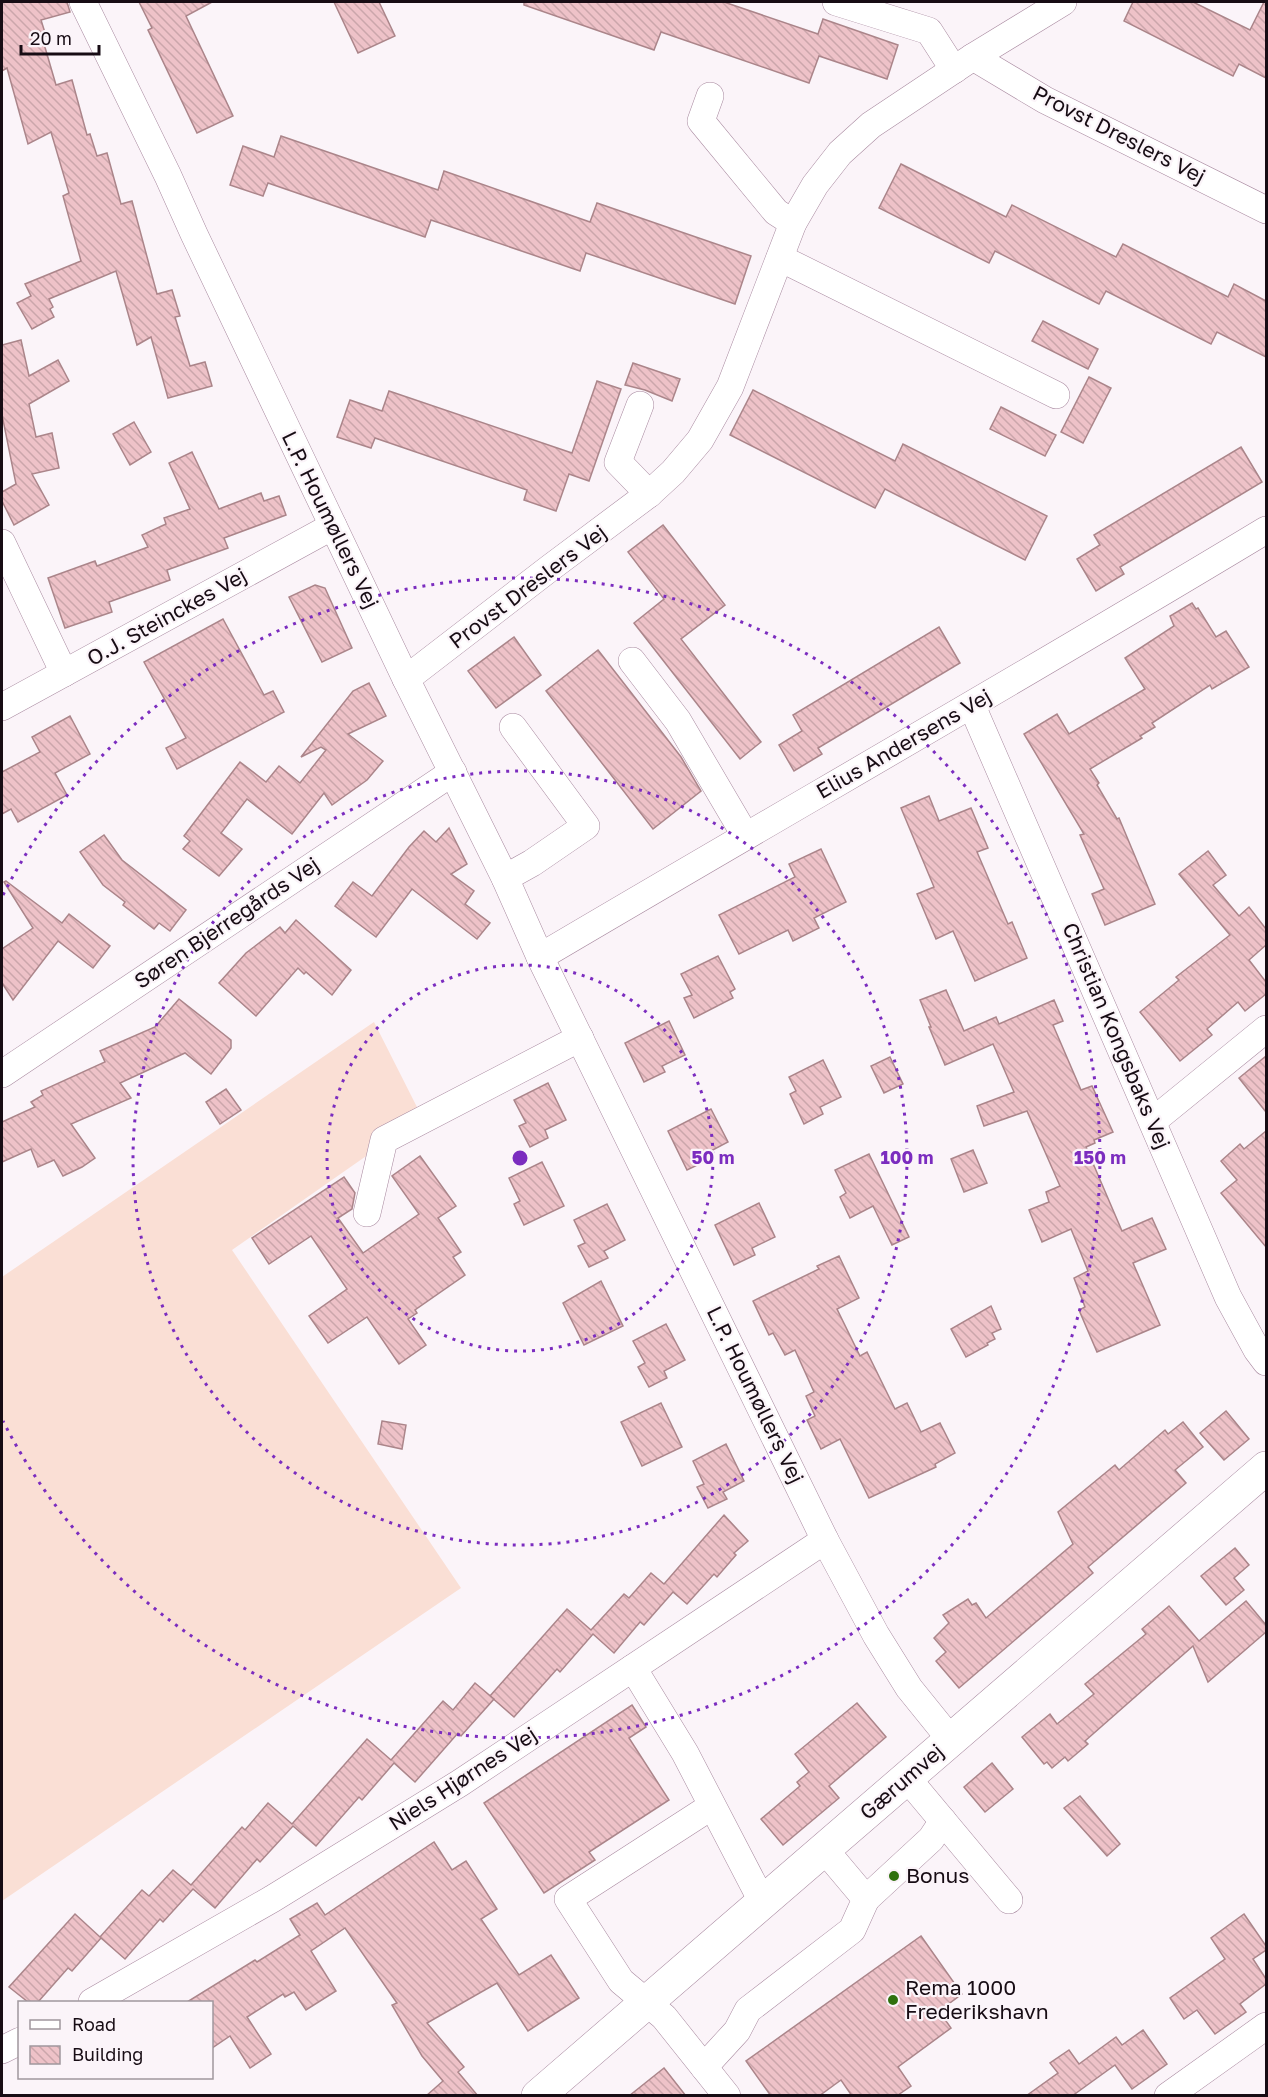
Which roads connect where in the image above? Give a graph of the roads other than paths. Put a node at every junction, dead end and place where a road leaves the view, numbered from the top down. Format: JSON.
{"nodes":[{"id":1,"x":83,"y":2,"type":"edge"},
{"id":2,"x":836,"y":2,"type":"edge"},
{"id":3,"x":1063,"y":2,"type":"edge"},
{"id":4,"x":964,"y":64,"type":"junction"},
{"id":5,"x":710,"y":96,"type":"dead end"},
{"id":6,"x":1266,"y":210,"type":"edge"},
{"id":7,"x":793,"y":223,"type":"junction"},
{"id":8,"x":780,"y":258,"type":"junction"},
{"id":9,"x":1056,"y":395,"type":"dead end"},
{"id":10,"x":640,"y":405,"type":"dead end"},
{"id":11,"x":649,"y":494,"type":"junction"},
{"id":12,"x":333,"y":526,"type":"junction"},
{"id":13,"x":1266,"y":530,"type":"edge"},
{"id":14,"x":2,"y":543,"type":"edge"},
{"id":15,"x":632,"y":661,"type":"dead end"},
{"id":16,"x":64,"y":673,"type":"junction"},
{"id":17,"x":406,"y":679,"type":"junction"},
{"id":18,"x":972,"y":706,"type":"junction"},
{"id":19,"x":2,"y":707,"type":"edge"},
{"id":20,"x":513,"y":727,"type":"dead end"},
{"id":21,"x":453,"y":772,"type":"junction"},
{"id":22,"x":746,"y":835,"type":"junction"},
{"id":23,"x":505,"y":878,"type":"junction"},
{"id":24,"x":540,"y":957,"type":"junction"},
{"id":25,"x":1266,"y":1029,"type":"edge"},
{"id":26,"x":580,"y":1038,"type":"junction"},
{"id":27,"x":2,"y":1074,"type":"edge"},
{"id":28,"x":1153,"y":1121,"type":"junction"},
{"id":29,"x":367,"y":1213,"type":"dead end"},
{"id":30,"x":1266,"y":1362,"type":"edge"},
{"id":31,"x":1266,"y":1468,"type":"edge"},
{"id":32,"x":825,"y":1540,"type":"junction"},
{"id":33,"x":633,"y":1668,"type":"junction"},
{"id":34,"x":951,"y":1740,"type":"junction"},
{"id":35,"x":907,"y":1778,"type":"junction"},
{"id":36,"x":712,"y":1806,"type":"junction"},
{"id":37,"x":943,"y":1821,"type":"junction"},
{"id":38,"x":824,"y":1849,"type":"junction"},
{"id":39,"x":866,"y":1899,"type":"junction"},
{"id":40,"x":1009,"y":1900,"type":"dead end"},
{"id":41,"x":763,"y":1903,"type":"junction"},
{"id":42,"x":94,"y":2001,"type":"edge"},
{"id":43,"x":647,"y":2003,"type":"junction"},
{"id":44,"x":1266,"y":2026,"type":"edge"},
{"id":45,"x":18,"y":2042,"type":"edge"},
{"id":46,"x":2,"y":2050,"type":"edge"},
{"id":47,"x":704,"y":2067,"type":"junction"},
{"id":48,"x":538,"y":2096,"type":"edge"},
{"id":49,"x":727,"y":2096,"type":"edge"},
{"id":50,"x":1168,"y":2096,"type":"edge"}],
"edges":[{"from":1,"to":12,"type":"street","name":"L.P. Houmøllers Vej"},
{"from":2,"to":4,"type":"street","name":"Provst Dreslers Vej"},
{"from":3,"to":4,"type":"street","name":"Provst Dreslers Vej"},
{"from":4,"to":6,"type":"street","name":"Provst Dreslers Vej"},
{"from":4,"to":7,"type":"street","name":"Provst Dreslers Vej"},
{"from":5,"to":7,"type":"street"},
{"from":7,"to":8,"type":"street","name":"Provst Dreslers Vej"},
{"from":8,"to":9,"type":"street"},
{"from":8,"to":11,"type":"street","name":"Provst Dreslers Vej"},
{"from":10,"to":11,"type":"street"},
{"from":11,"to":17,"type":"street","name":"Provst Dreslers Vej"},
{"from":12,"to":16,"type":"street","name":"O.J. Steinckes Vej"},
{"from":12,"to":17,"type":"street","name":"L.P. Houmøllers Vej"},
{"from":13,"to":18,"type":"street","name":"Elius Andersens Vej"},
{"from":14,"to":16,"type":"street"},
{"from":15,"to":22,"type":"street"},
{"from":16,"to":19,"type":"street","name":"O.J. Steinckes Vej"},
{"from":17,"to":21,"type":"street","name":"L.P. Houmøllers Vej"},
{"from":18,"to":22,"type":"street","name":"Elius Andersens Vej"},
{"from":18,"to":28,"type":"street","name":"Christian Kongsbaks Vej"},
{"from":20,"to":23,"type":"street"},
{"from":21,"to":23,"type":"street","name":"L.P. Houmøllers Vej"},
{"from":21,"to":27,"type":"street","name":"Søren Bjerregårds Vej"},
{"from":22,"to":24,"type":"street","name":"Elius Andersens Vej"},
{"from":23,"to":24,"type":"street","name":"L.P. Houmøllers Vej"},
{"from":24,"to":26,"type":"street","name":"L.P. Houmøllers Vej"},
{"from":25,"to":28,"type":"street"},
{"from":26,"to":29,"type":"street"},
{"from":26,"to":32,"type":"street","name":"L.P. Houmøllers Vej"},
{"from":28,"to":30,"type":"street","name":"Christian Kongsbaks Vej"},
{"from":31,"to":34,"type":"main road","name":"Gærumvej"},
{"from":32,"to":33,"type":"street","name":"Niels Hjørnes Vej"},
{"from":32,"to":34,"type":"street","name":"L.P. Houmøllers Vej"},
{"from":33,"to":36,"type":"street"},
{"from":33,"to":42,"type":"street","name":"Niels Hjørnes Vej"},
{"from":34,"to":35,"type":"main road","name":"Gærumvej"},
{"from":35,"to":37,"type":"street"},
{"from":35,"to":38,"type":"main road","name":"Gærumvej"},
{"from":36,"to":41,"type":"street"},
{"from":36,"to":43,"type":"street"},
{"from":37,"to":39,"type":"street"},
{"from":37,"to":40,"type":"street"},
{"from":38,"to":39,"type":"street"},
{"from":38,"to":41,"type":"main road","name":"Gærumvej"},
{"from":39,"to":47,"type":"street"},
{"from":41,"to":43,"type":"main road","name":"Gærumvej"},
{"from":43,"to":47,"type":"street"},
{"from":43,"to":48,"type":"main road","name":"Gærumvej"},
{"from":44,"to":50,"type":"street"},
{"from":45,"to":46,"type":"street"},
{"from":47,"to":49,"type":"street"}]}
